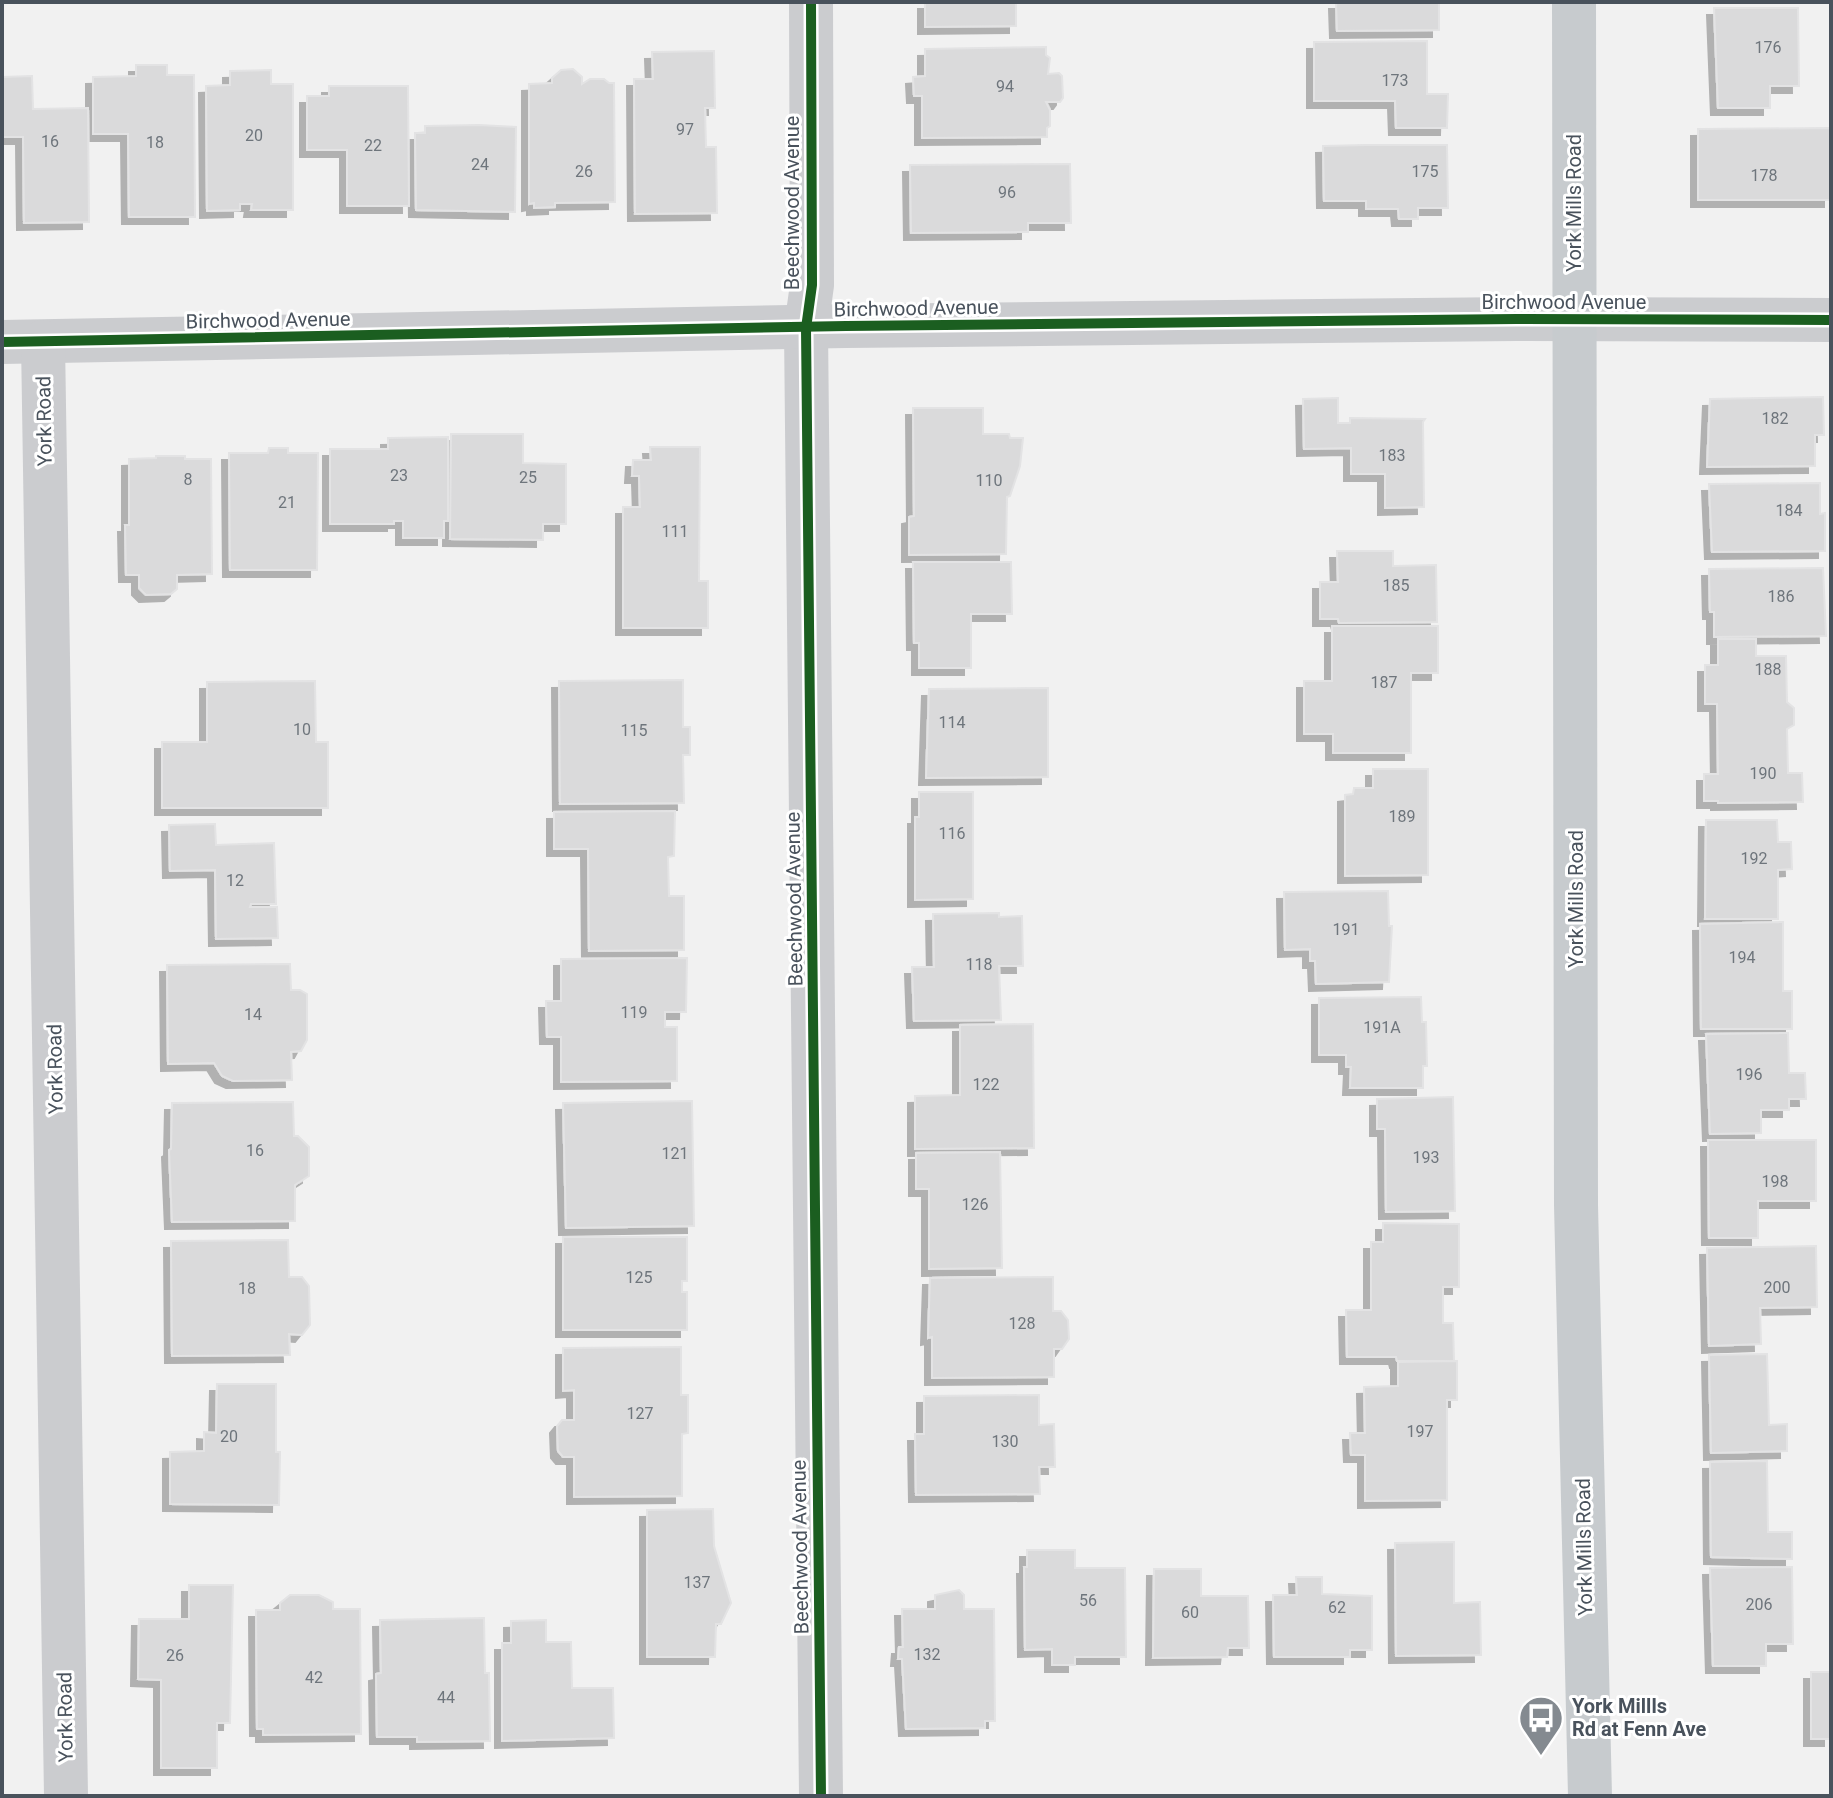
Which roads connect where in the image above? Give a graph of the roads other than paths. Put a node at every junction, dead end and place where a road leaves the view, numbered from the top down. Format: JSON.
{"nodes":[{"id":1,"x":811,"y":2,"type":"edge"},
{"id":2,"x":1574,"y":2,"type":"edge"},
{"id":3,"x":1575,"y":320,"type":"junction"},
{"id":4,"x":1831,"y":320,"type":"edge"},
{"id":5,"x":806,"y":328,"type":"junction"},
{"id":6,"x":22,"y":342,"type":"edge"},
{"id":7,"x":66,"y":1796,"type":"edge"},
{"id":8,"x":821,"y":1796,"type":"edge"},
{"id":9,"x":1590,"y":1796,"type":"edge"}],
"edges":[{"from":1,"to":5,"type":"street","name":"Beechwood Avenue"},
{"from":2,"to":3,"type":"main road","name":"York Mills Road"},
{"from":3,"to":4,"type":"street","name":"Birchwood Avenue"},
{"from":3,"to":5,"type":"street","name":"Birchwood Avenue"},
{"from":3,"to":9,"type":"main road","name":"York Mills Road"},
{"from":5,"to":6,"type":"street","name":"Birchwood Avenue"},
{"from":5,"to":8,"type":"street","name":"Beechwood Avenue"},
{"from":6,"to":7,"type":"street","name":"York Road"}]}
